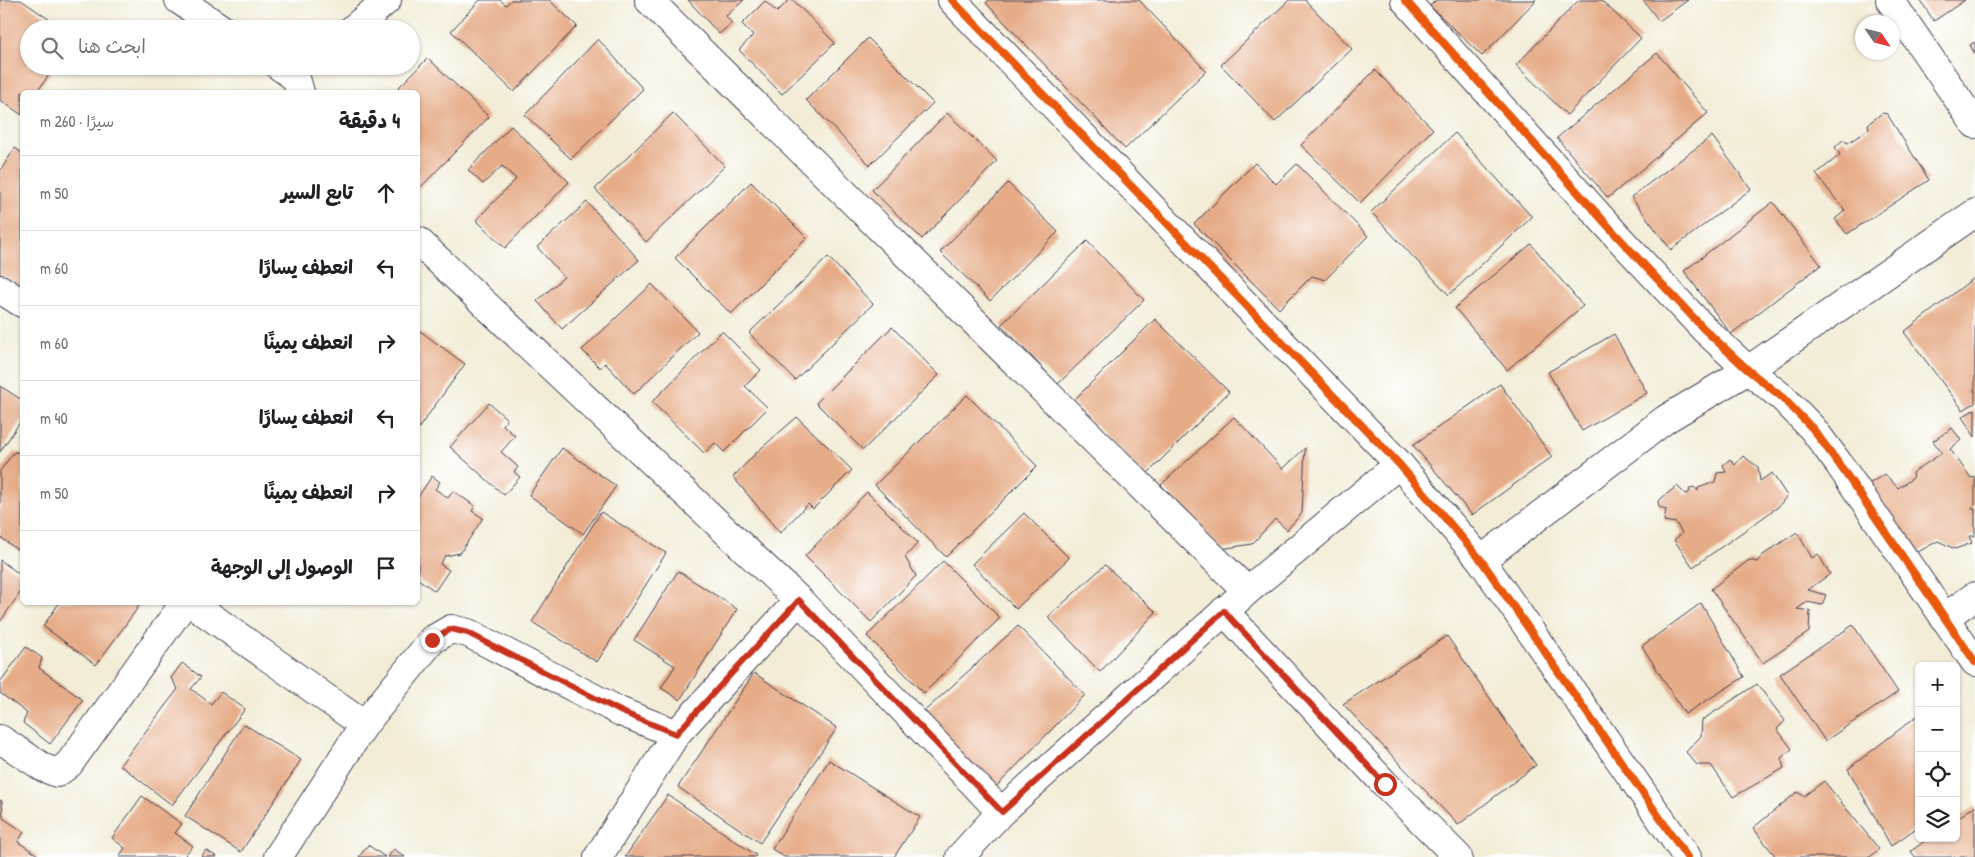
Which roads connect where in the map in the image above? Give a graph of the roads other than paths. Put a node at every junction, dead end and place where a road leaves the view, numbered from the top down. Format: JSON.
{"nodes":[{"id":1,"x":179,"y":0,"type":"edge"},
{"id":2,"x":387,"y":0,"type":"edge"},
{"id":3,"x":649,"y":0,"type":"edge"},
{"id":4,"x":952,"y":0,"type":"edge"},
{"id":5,"x":1405,"y":0,"type":"edge"},
{"id":6,"x":1890,"y":0,"type":"edge"},
{"id":7,"x":209,"y":20,"type":"edge"},
{"id":8,"x":364,"y":20,"type":"edge"},
{"id":9,"x":1975,"y":124,"type":"edge"},
{"id":10,"x":1975,"y":213,"type":"edge"},
{"id":11,"x":420,"y":244,"type":"edge"},
{"id":12,"x":0,"y":288,"type":"edge"},
{"id":13,"x":20,"y":302,"type":"edge"},
{"id":14,"x":1748,"y":370,"type":"junction"},
{"id":15,"x":1399,"y":464,"type":"junction"},
{"id":16,"x":1481,"y":560,"type":"junction"},
{"id":17,"x":1247,"y":591,"type":"junction"},
{"id":18,"x":1975,"y":596,"type":"edge"},
{"id":19,"x":799,"y":600,"type":"junction"},
{"id":20,"x":183,"y":605,"type":"edge"},
{"id":21,"x":194,"y":605,"type":"edge"},
{"id":22,"x":1224,"y":611,"type":"junction"},
{"id":23,"x":1944,"y":618,"type":"junction"},
{"id":24,"x":1975,"y":662,"type":"edge"},
{"id":25,"x":364,"y":725,"type":"junction"},
{"id":26,"x":676,"y":734,"type":"junction"},
{"id":27,"x":0,"y":739,"type":"edge"},
{"id":28,"x":1002,"y":812,"type":"junction"},
{"id":29,"x":278,"y":857,"type":"edge"},
{"id":30,"x":598,"y":857,"type":"edge"},
{"id":31,"x":960,"y":857,"type":"edge"},
{"id":32,"x":1458,"y":857,"type":"edge"},
{"id":33,"x":1687,"y":857,"type":"edge"}],
"edges":[{"from":1,"to":7,"type":"street"},
{"from":2,"to":8,"type":"street"},
{"from":3,"to":17,"type":"street"},
{"from":4,"to":15,"type":"street"},
{"from":5,"to":14,"type":"street"},
{"from":6,"to":9,"type":"street"},
{"from":10,"to":14,"type":"street"},
{"from":11,"to":19,"type":"street"},
{"from":12,"to":13,"type":"street"},
{"from":14,"to":16,"type":"street"},
{"from":14,"to":23,"type":"street"},
{"from":15,"to":16,"type":"street"},
{"from":15,"to":17,"type":"street"},
{"from":16,"to":33,"type":"street"},
{"from":17,"to":22,"type":"street"},
{"from":18,"to":23,"type":"street"},
{"from":19,"to":26,"type":"street"},
{"from":19,"to":28,"type":"street"},
{"from":20,"to":27,"type":"street"},
{"from":21,"to":25,"type":"street"},
{"from":22,"to":28,"type":"street"},
{"from":22,"to":32,"type":"street"},
{"from":23,"to":24,"type":"street"},
{"from":25,"to":26,"type":"street"},
{"from":25,"to":29,"type":"street"},
{"from":26,"to":30,"type":"street"},
{"from":28,"to":31,"type":"street"}]}
